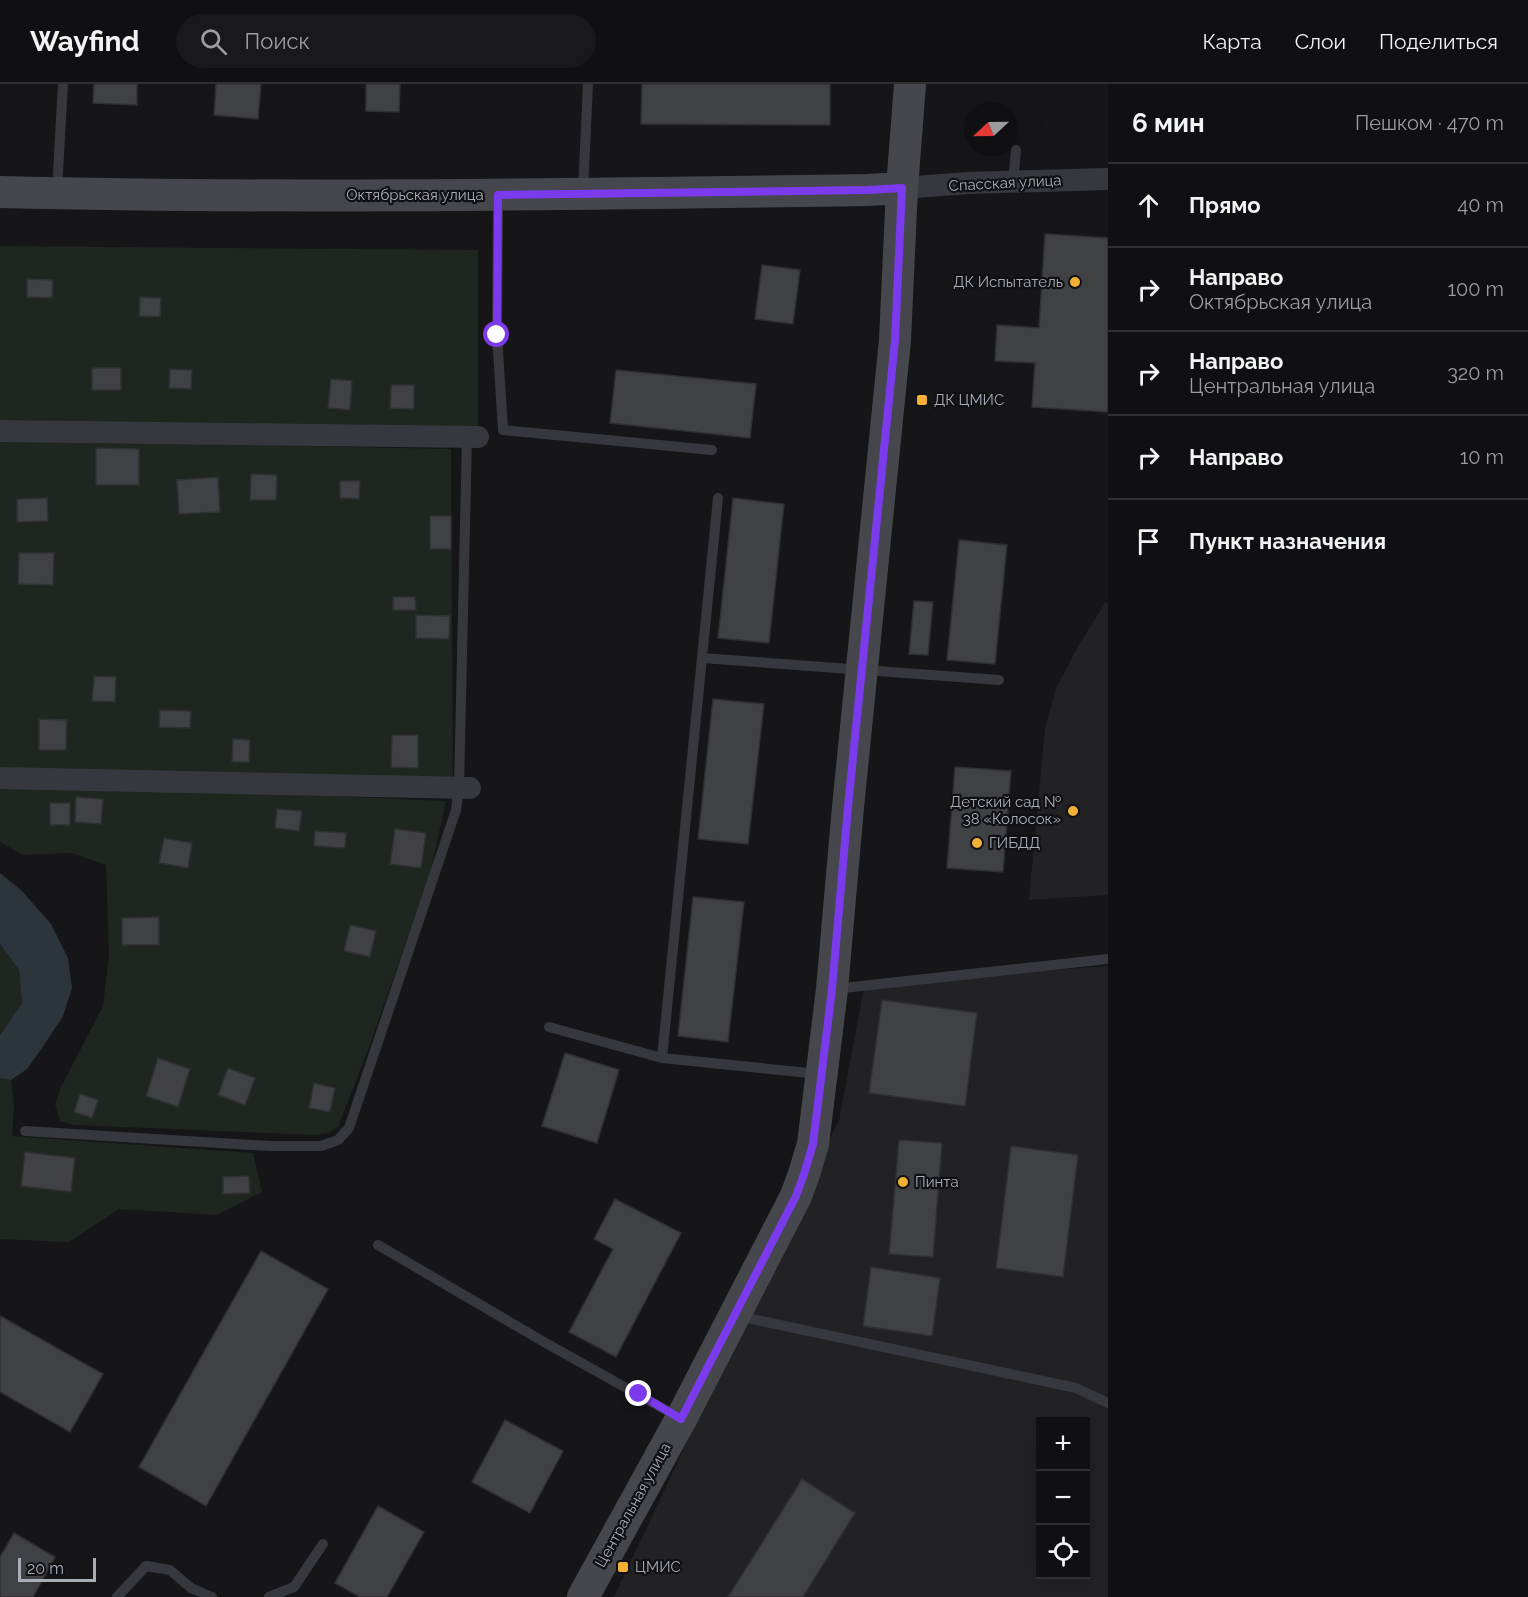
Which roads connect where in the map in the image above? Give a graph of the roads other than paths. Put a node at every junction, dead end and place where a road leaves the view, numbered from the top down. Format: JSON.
{"nodes":[{"id":1,"x":63,"y":84,"type":"edge"},
{"id":2,"x":588,"y":84,"type":"edge"},
{"id":3,"x":910,"y":84,"type":"edge"},
{"id":4,"x":1015,"y":156,"type":"edge"},
{"id":5,"x":1108,"y":179,"type":"edge"},
{"id":6,"x":1013,"y":182,"type":"junction"},
{"id":7,"x":902,"y":188,"type":"junction"},
{"id":8,"x":0,"y":192,"type":"edge"},
{"id":9,"x":56,"y":193,"type":"junction"},
{"id":10,"x":583,"y":194,"type":"junction"},
{"id":11,"x":498,"y":195,"type":"junction"},
{"id":12,"x":0,"y":430,"type":"edge"},
{"id":13,"x":472,"y":437,"type":"joint"},
{"id":14,"x":712,"y":450,"type":"dead end"},
{"id":15,"x":718,"y":498,"type":"dead end"},
{"id":16,"x":702,"y":658,"type":"junction"},
{"id":17,"x":862,"y":670,"type":"junction"},
{"id":18,"x":999,"y":680,"type":"dead end"},
{"id":19,"x":0,"y":778,"type":"edge"},
{"id":20,"x":465,"y":787,"type":"junction"},
{"id":21,"x":1108,"y":958,"type":"edge"},
{"id":22,"x":832,"y":989,"type":"junction"},
{"id":23,"x":549,"y":1027,"type":"dead end"},
{"id":24,"x":662,"y":1058,"type":"junction"},
{"id":25,"x":822,"y":1074,"type":"junction"},
{"id":26,"x":25,"y":1131,"type":"dead end"},
{"id":27,"x":378,"y":1245,"type":"dead end"},
{"id":28,"x":734,"y":1315,"type":"junction"},
{"id":29,"x":1108,"y":1403,"type":"edge"},
{"id":30,"x":681,"y":1419,"type":"junction"},
{"id":31,"x":323,"y":1544,"type":"dead end"},
{"id":32,"x":117,"y":1597,"type":"edge"},
{"id":33,"x":212,"y":1597,"type":"edge"},
{"id":34,"x":269,"y":1597,"type":"edge"},
{"id":35,"x":583,"y":1597,"type":"edge"}],
"edges":[{"from":1,"to":9,"type":"lane"},
{"from":2,"to":10,"type":"lane"},
{"from":3,"to":7,"type":"street","name":"Центральная улица"},
{"from":4,"to":6,"type":"lane"},
{"from":5,"to":6,"type":"street","name":"Спасская улица"},
{"from":6,"to":7,"type":"street","name":"Спасская улица"},
{"from":7,"to":10,"type":"street","name":"Октябрьская улица"},
{"from":7,"to":17,"type":"street","name":"Центральная улица"},
{"from":8,"to":9,"type":"street","name":"Октябрьская улица"},
{"from":9,"to":11,"type":"street","name":"Октябрьская улица"},
{"from":10,"to":11,"type":"street","name":"Октябрьская улица"},
{"from":11,"to":14,"type":"lane"},
{"from":12,"to":13,"type":"street"},
{"from":13,"to":20,"type":"lane"},
{"from":15,"to":16,"type":"lane"},
{"from":16,"to":17,"type":"lane"},
{"from":16,"to":24,"type":"lane"},
{"from":17,"to":18,"type":"lane"},
{"from":17,"to":22,"type":"street","name":"Центральная улица"},
{"from":19,"to":20,"type":"street"},
{"from":20,"to":26,"type":"lane"},
{"from":21,"to":22,"type":"lane"},
{"from":22,"to":25,"type":"street","name":"Центральная улица"},
{"from":23,"to":24,"type":"lane"},
{"from":24,"to":25,"type":"lane"},
{"from":25,"to":28,"type":"street","name":"Центральная улица"},
{"from":27,"to":30,"type":"lane"},
{"from":28,"to":29,"type":"lane"},
{"from":28,"to":30,"type":"street","name":"Центральная улица"},
{"from":30,"to":35,"type":"street","name":"Центральная улица"},
{"from":31,"to":34,"type":"lane"},
{"from":32,"to":33,"type":"lane"}]}
